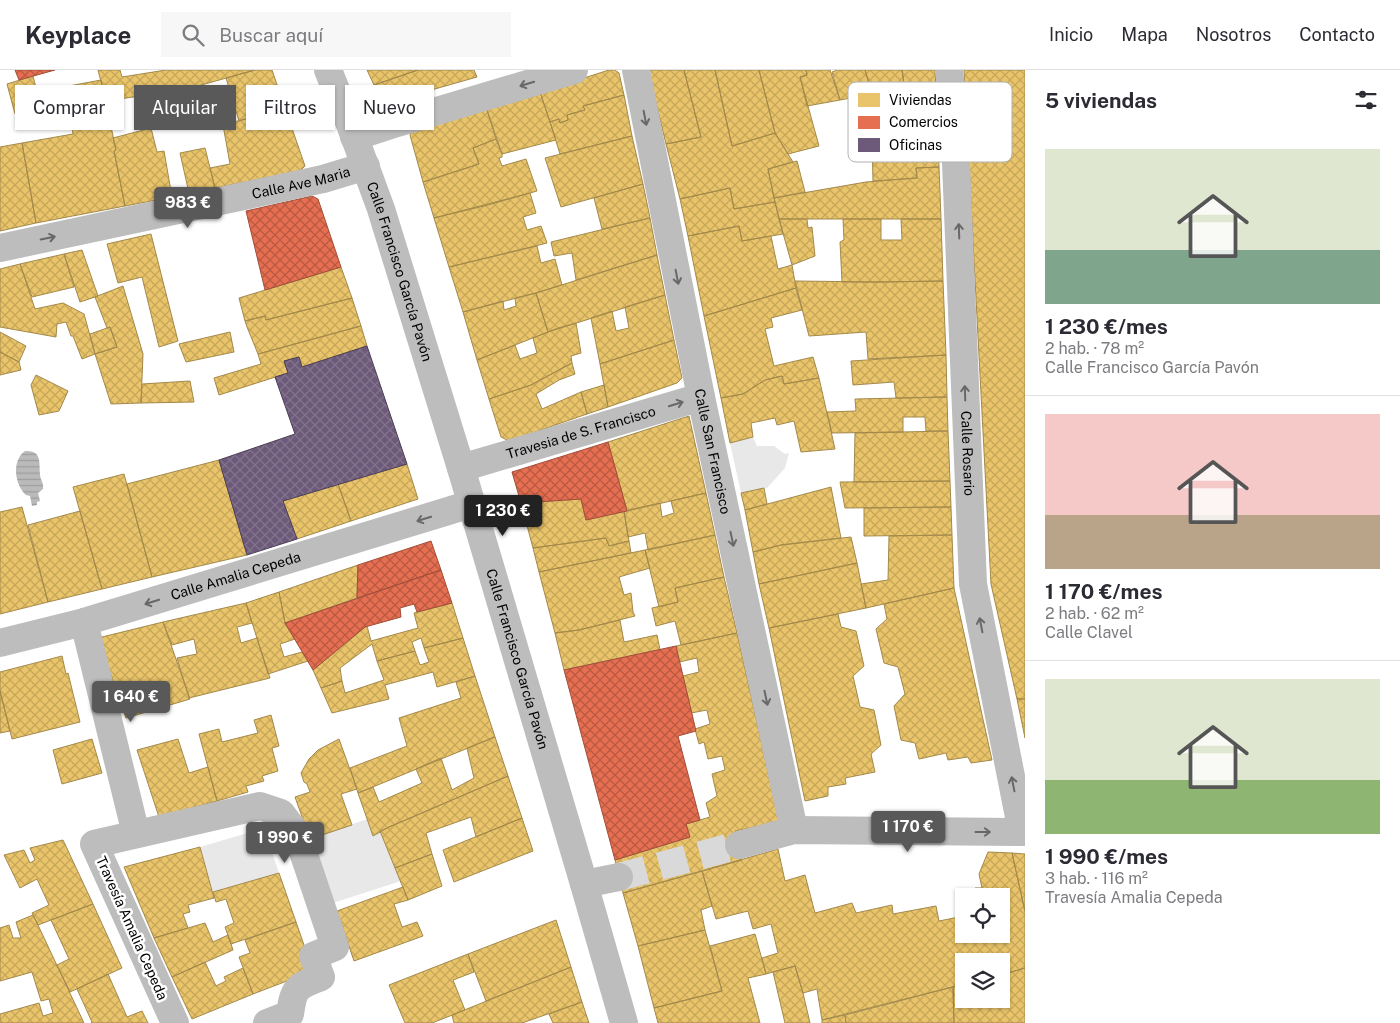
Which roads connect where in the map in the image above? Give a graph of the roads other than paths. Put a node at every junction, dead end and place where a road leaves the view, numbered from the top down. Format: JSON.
{"nodes":[{"id":1,"x":328,"y":70,"type":"edge"},
{"id":2,"x":574,"y":70,"type":"edge"},
{"id":3,"x":636,"y":70,"type":"edge"},
{"id":4,"x":354,"y":137,"type":"junction"},
{"id":5,"x":956,"y":162,"type":"edge"},
{"id":6,"x":366,"y":166,"type":"junction"},
{"id":7,"x":0,"y":248,"type":"edge"},
{"id":8,"x":701,"y":397,"type":"junction"},
{"id":9,"x":461,"y":468,"type":"junction"},
{"id":10,"x":471,"y":504,"type":"junction"},
{"id":11,"x":84,"y":622,"type":"junction"},
{"id":12,"x":0,"y":643,"type":"edge"},
{"id":13,"x":794,"y":830,"type":"junction"},
{"id":14,"x":1024,"y":832,"type":"edge"},
{"id":15,"x":136,"y":834,"type":"junction"},
{"id":16,"x":739,"y":845,"type":"tunnel mouth"},
{"id":17,"x":619,"y":877,"type":"tunnel mouth"},
{"id":18,"x":584,"y":884,"type":"junction"},
{"id":19,"x":175,"y":1023,"type":"edge"},
{"id":20,"x":267,"y":1023,"type":"edge"},
{"id":21,"x":624,"y":1023,"type":"edge"}],
"edges":[{"from":1,"to":4,"type":"street","name":"Calle Francisco García Pavón"},
{"from":2,"to":4,"type":"street","one_way":true},
{"from":3,"to":8,"type":"street","name":"Calle San Francisco","one_way":true},
{"from":4,"to":6,"type":"street","name":"Calle Francisco García Pavón"},
{"from":14,"to":5,"type":"street","name":"Calle Rosario","one_way":true},
{"from":7,"to":6,"type":"street","name":"Calle Ave Maria","one_way":true},
{"from":6,"to":9,"type":"street","name":"Calle Francisco García Pavón"},
{"from":9,"to":8,"type":"street","name":"Travesia de S. Francisco","one_way":true},
{"from":8,"to":13,"type":"street","name":"Calle San Francisco","one_way":true},
{"from":9,"to":10,"type":"street","name":"Calle Francisco García Pavón"},
{"from":10,"to":11,"type":"street","name":"Calle Amalia Cepeda","one_way":true},
{"from":10,"to":18,"type":"street","name":"Calle Francisco García Pavón"},
{"from":11,"to":12,"type":"street","name":"Calle Amalia Cepeda"},
{"from":11,"to":15,"type":"street"},
{"from":13,"to":14,"type":"street","one_way":true},
{"from":13,"to":16,"type":"street"},
{"from":15,"to":19,"type":"street","name":"Travesía Amalia Cepeda"},
{"from":15,"to":20,"type":"street","name":"Travesía Amalia Cepeda"},
{"from":17,"to":18,"type":"street"},
{"from":18,"to":21,"type":"street","name":"Calle Francisco García Pavón"}]}
